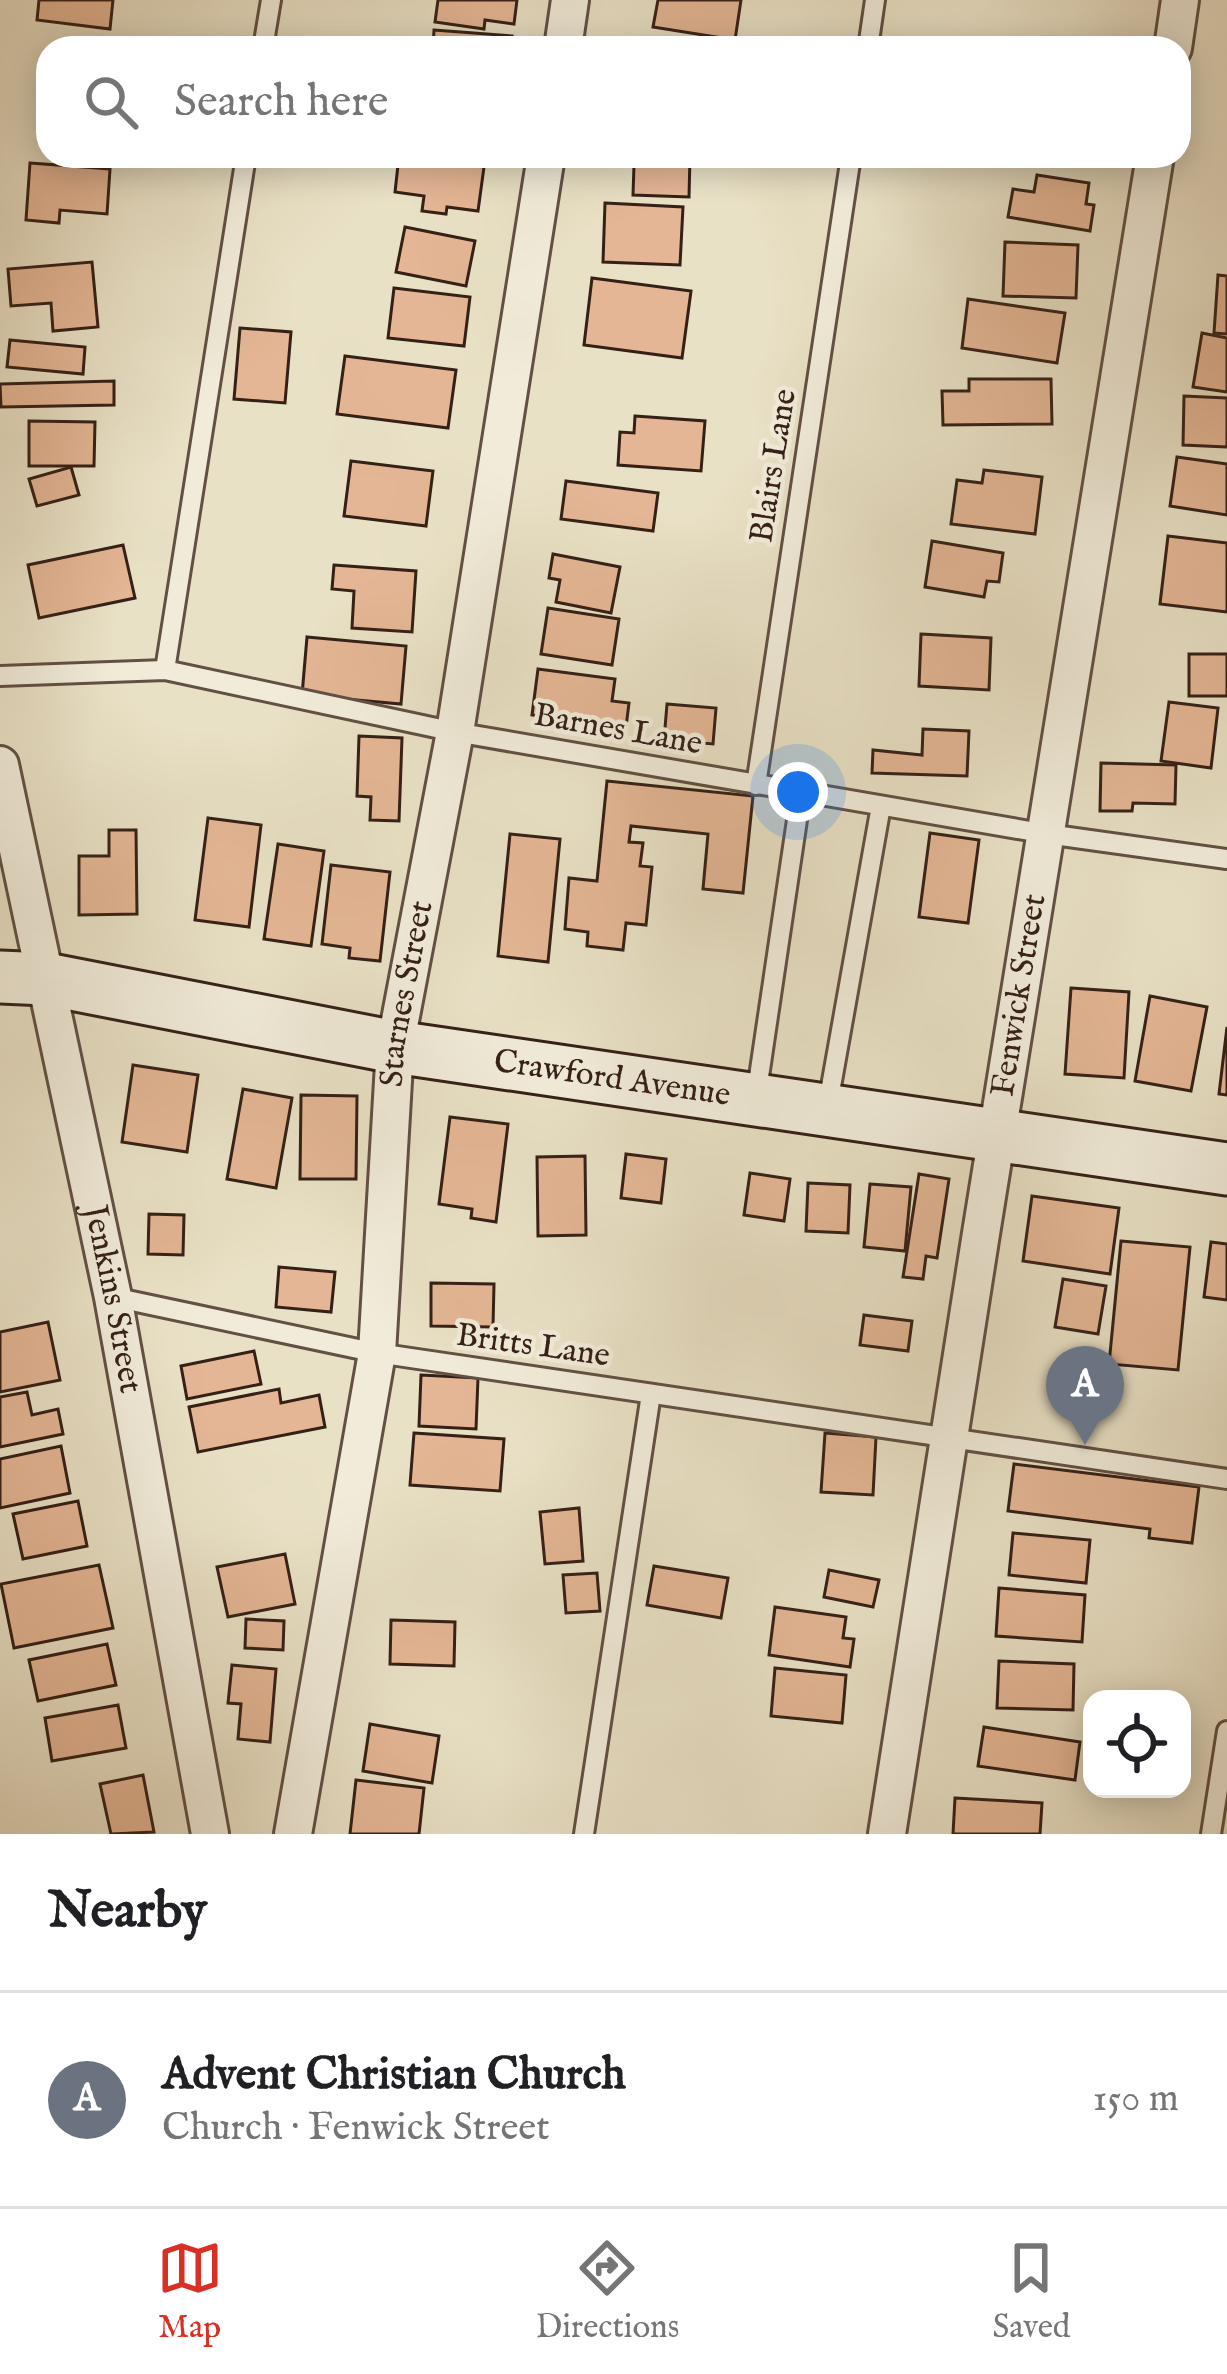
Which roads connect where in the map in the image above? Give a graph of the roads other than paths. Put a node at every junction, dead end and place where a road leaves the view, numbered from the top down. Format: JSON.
{"nodes":[{"id":1,"x":271,"y":0,"type":"edge"},
{"id":2,"x":570,"y":0,"type":"edge"},
{"id":3,"x":875,"y":0,"type":"edge"},
{"id":4,"x":1180,"y":0,"type":"edge"},
{"id":5,"x":265,"y":36,"type":"edge"},
{"id":6,"x":565,"y":36,"type":"edge"},
{"id":7,"x":870,"y":36,"type":"edge"},
{"id":8,"x":1175,"y":36,"type":"edge"},
{"id":9,"x":244,"y":168,"type":"edge"},
{"id":10,"x":544,"y":168,"type":"edge"},
{"id":11,"x":849,"y":168,"type":"edge"},
{"id":12,"x":1153,"y":168,"type":"edge"},
{"id":13,"x":165,"y":670,"type":"junction"},
{"id":14,"x":0,"y":676,"type":"edge"},
{"id":15,"x":455,"y":732,"type":"junction"},
{"id":16,"x":0,"y":766,"type":"edge"},
{"id":17,"x":756,"y":785,"type":"junction"},
{"id":18,"x":801,"y":793,"type":"junction"},
{"id":19,"x":880,"y":806,"type":"junction"},
{"id":20,"x":1047,"y":834,"type":"junction"},
{"id":21,"x":1227,"y":859,"type":"edge"},
{"id":22,"x":23,"y":978,"type":"edge"},
{"id":23,"x":395,"y":1047,"type":"junction"},
{"id":24,"x":756,"y":1099,"type":"junction"},
{"id":25,"x":826,"y":1109,"type":"junction"},
{"id":26,"x":998,"y":1133,"type":"junction"},
{"id":27,"x":1227,"y":1168,"type":"edge"},
{"id":28,"x":113,"y":1298,"type":"junction"},
{"id":29,"x":376,"y":1353,"type":"junction"},
{"id":30,"x":651,"y":1394,"type":"junction"},
{"id":31,"x":947,"y":1438,"type":"junction"},
{"id":32,"x":1227,"y":1479,"type":"edge"},
{"id":33,"x":1227,"y":1731,"type":"edge"},
{"id":34,"x":210,"y":1834,"type":"edge"},
{"id":35,"x":293,"y":1834,"type":"edge"},
{"id":36,"x":584,"y":1834,"type":"edge"},
{"id":37,"x":887,"y":1834,"type":"edge"},
{"id":38,"x":1211,"y":1834,"type":"edge"}],
"edges":[{"from":1,"to":5,"type":"lane"},
{"from":2,"to":6,"type":"street"},
{"from":3,"to":7,"type":"lane"},
{"from":4,"to":8,"type":"street"},
{"from":9,"to":13,"type":"lane"},
{"from":10,"to":15,"type":"street","name":"Starnes Street"},
{"from":11,"to":17,"type":"lane","name":"Blairs Lane"},
{"from":12,"to":20,"type":"street","name":"Fenwick Street"},
{"from":13,"to":14,"type":"lane","name":"Barnes Lane"},
{"from":13,"to":15,"type":"lane","name":"Barnes Lane"},
{"from":15,"to":17,"type":"lane","name":"Barnes Lane"},
{"from":15,"to":23,"type":"street","name":"Starnes Street"},
{"from":16,"to":22,"type":"street","name":"Jenkins Street"},
{"from":17,"to":18,"type":"lane","name":"Barnes Lane"},
{"from":18,"to":19,"type":"lane","name":"Barnes Lane"},
{"from":18,"to":24,"type":"lane"},
{"from":19,"to":20,"type":"lane","name":"Barnes Lane"},
{"from":19,"to":25,"type":"lane"},
{"from":20,"to":21,"type":"lane","name":"Barnes Lane"},
{"from":20,"to":26,"type":"street","name":"Fenwick Street"},
{"from":22,"to":23,"type":"street","name":"Crawford Avenue"},
{"from":22,"to":28,"type":"street","name":"Jenkins Street"},
{"from":23,"to":24,"type":"street","name":"Crawford Avenue"},
{"from":23,"to":29,"type":"street","name":"Starnes Street"},
{"from":24,"to":25,"type":"street","name":"Crawford Avenue"},
{"from":25,"to":26,"type":"street","name":"Crawford Avenue"},
{"from":26,"to":27,"type":"street","name":"Crawford Avenue"},
{"from":26,"to":31,"type":"street","name":"Fenwick Street"},
{"from":28,"to":29,"type":"lane","name":"Britts Lane"},
{"from":28,"to":34,"type":"street","name":"Jenkins Street"},
{"from":29,"to":30,"type":"lane","name":"Britts Lane"},
{"from":29,"to":35,"type":"street","name":"Starnes Street"},
{"from":30,"to":31,"type":"lane","name":"Britts Lane"},
{"from":30,"to":36,"type":"lane"},
{"from":31,"to":32,"type":"lane"},
{"from":31,"to":37,"type":"street","name":"Fenwick Street"},
{"from":33,"to":38,"type":"lane"}]}
